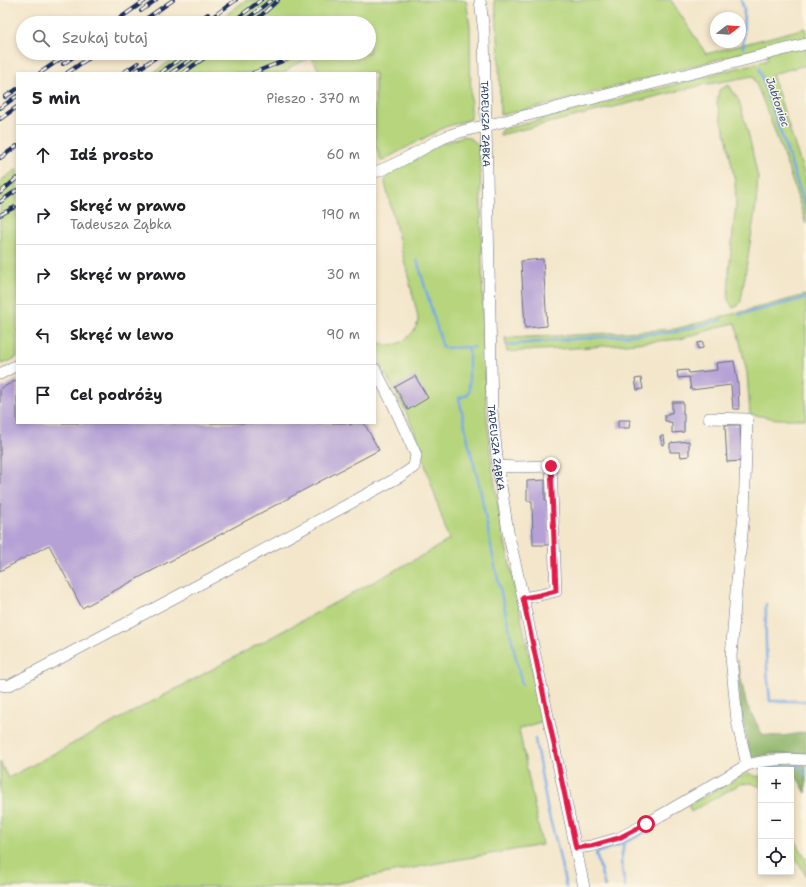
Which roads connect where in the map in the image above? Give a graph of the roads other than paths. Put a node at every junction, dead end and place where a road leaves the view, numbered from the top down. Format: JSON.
{"nodes":[{"id":1,"x":480,"y":0,"type":"edge"},
{"id":2,"x":806,"y":44,"type":"edge"},
{"id":3,"x":485,"y":126,"type":"junction"},
{"id":4,"x":376,"y":172,"type":"edge"},
{"id":5,"x":16,"y":366,"type":"edge"},
{"id":6,"x":376,"y":371,"type":"edge"},
{"id":7,"x":0,"y":374,"type":"edge"},
{"id":8,"x":709,"y":418,"type":"dead end"},
{"id":9,"x":498,"y":466,"type":"junction"},
{"id":10,"x":523,"y":598,"type":"junction"},
{"id":11,"x":0,"y":685,"type":"edge"},
{"id":12,"x":806,"y":760,"type":"edge"},
{"id":13,"x":747,"y":765,"type":"junction"},
{"id":14,"x":576,"y":848,"type":"junction"},
{"id":15,"x":584,"y":887,"type":"edge"}],
"edges":[{"from":1,"to":3,"type":"street","name":"TADEUSZA ZĄBKA"},
{"from":2,"to":3,"type":"street"},
{"from":3,"to":4,"type":"street"},
{"from":3,"to":9,"type":"street","name":"TADEUSZA ZĄBKA"},
{"from":5,"to":7,"type":"street"},
{"from":6,"to":11,"type":"street"},
{"from":8,"to":13,"type":"street"},
{"from":9,"to":10,"type":"street","name":"TADEUSZA ZĄBKA"},
{"from":9,"to":10,"type":"street"},
{"from":10,"to":14,"type":"street","name":"TADEUSZA ZĄBKA"},
{"from":12,"to":13,"type":"street"},
{"from":13,"to":14,"type":"street"},
{"from":14,"to":15,"type":"street","name":"TADEUSZA ZĄBKA"}]}
